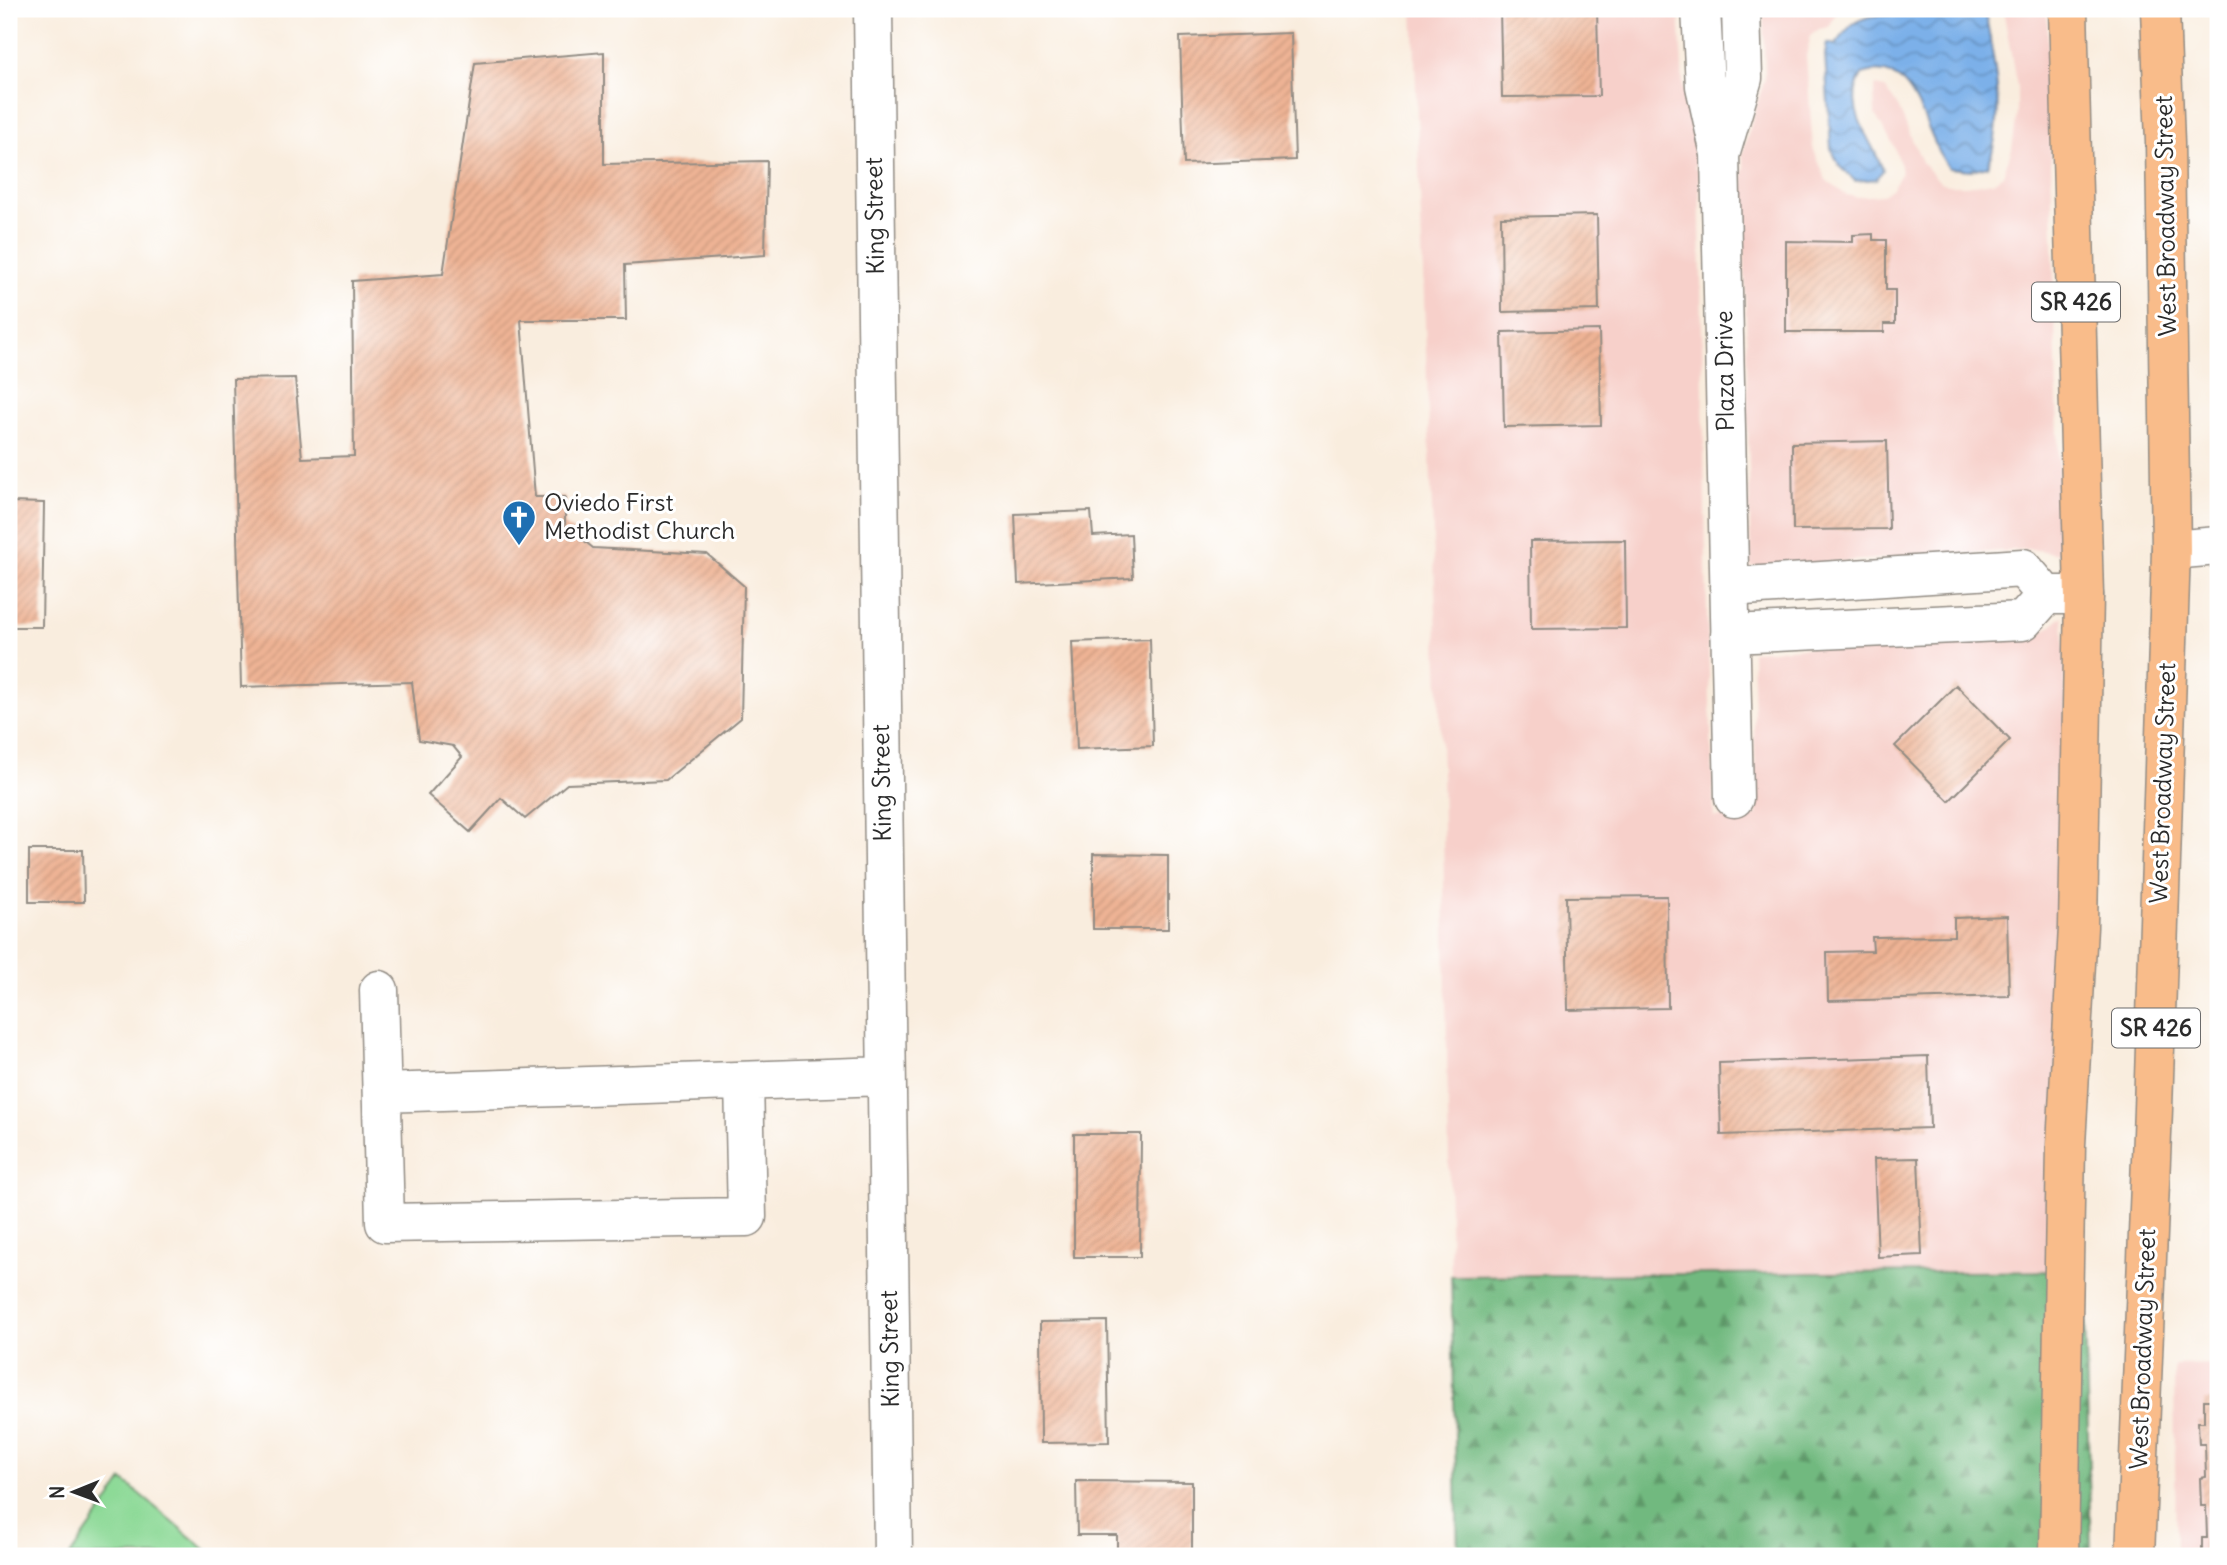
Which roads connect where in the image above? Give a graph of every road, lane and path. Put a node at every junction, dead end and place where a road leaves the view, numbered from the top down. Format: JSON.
{"nodes":[{"id":1,"x":873,"y":9,"type":"edge"},
{"id":2,"x":1701,"y":9,"type":"edge"},
{"id":3,"x":1741,"y":9,"type":"edge"},
{"id":4,"x":2068,"y":9,"type":"edge"},
{"id":5,"x":2160,"y":9,"type":"edge"},
{"id":6,"x":1720,"y":154,"type":"junction"},
{"id":7,"x":2218,"y":546,"type":"edge"},
{"id":8,"x":2171,"y":550,"type":"junction"},
{"id":9,"x":1730,"y":587,"type":"junction"},
{"id":10,"x":2046,"y":595,"type":"junction"},
{"id":11,"x":2084,"y":596,"type":"junction"},
{"id":12,"x":1730,"y":634,"type":"junction"},
{"id":13,"x":1734,"y":798,"type":"dead end"},
{"id":14,"x":379,"y":990,"type":"dead end"},
{"id":15,"x":885,"y":1076,"type":"junction"},
{"id":16,"x":744,"y":1081,"type":"junction"},
{"id":17,"x":382,"y":1093,"type":"junction"},
{"id":18,"x":893,"y":1556,"type":"edge"},
{"id":19,"x":2059,"y":1556,"type":"edge"},
{"id":20,"x":2135,"y":1556,"type":"edge"}],
"edges":[{"from":1,"to":15,"type":"street","name":"King Street"},
{"from":2,"to":6,"type":"street","name":"Plaza Drive"},
{"from":3,"to":6,"type":"street","name":"Plaza Drive"},
{"from":4,"to":11,"type":"main road","number":"SR 426"},
{"from":5,"to":8,"type":"main road","name":"West Broadway Street","number":"SR 426"},
{"from":6,"to":9,"type":"street","name":"Plaza Drive"},
{"from":7,"to":8,"type":"street"},
{"from":8,"to":20,"type":"main road","name":"West Broadway Street","number":"SR 426"},
{"from":9,"to":10,"type":"street"},
{"from":9,"to":12,"type":"street","name":"Plaza Drive"},
{"from":10,"to":11,"type":"street"},
{"from":10,"to":12,"type":"street"},
{"from":11,"to":19,"type":"main road","number":"SR 426"},
{"from":12,"to":13,"type":"street","name":"Plaza Drive"},
{"from":14,"to":17,"type":"street"},
{"from":15,"to":16,"type":"street"},
{"from":15,"to":18,"type":"street","name":"King Street"},
{"from":16,"to":17,"type":"street"},
{"from":16,"to":17,"type":"street"}]}
